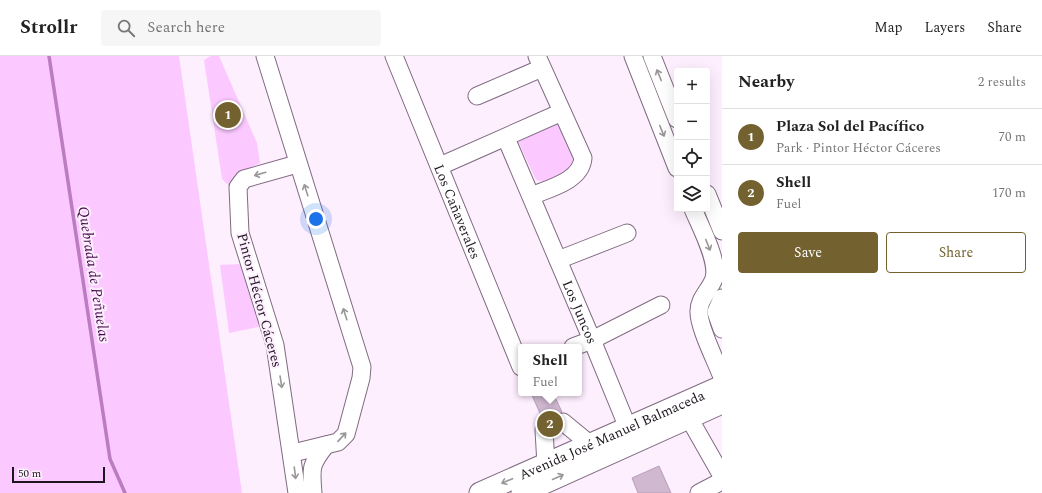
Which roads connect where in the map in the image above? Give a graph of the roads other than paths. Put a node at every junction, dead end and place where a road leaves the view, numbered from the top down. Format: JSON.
{"nodes":[{"id":1,"x":264,"y":56,"type":"edge"},
{"id":2,"x":394,"y":56,"type":"edge"},
{"id":3,"x":632,"y":56,"type":"edge"},
{"id":4,"x":652,"y":56,"type":"edge"},
{"id":5,"x":540,"y":62,"type":"edge"},
{"id":6,"x":477,"y":96,"type":"dead end"},
{"id":7,"x":668,"y":98,"type":"junction"},
{"id":8,"x":652,"y":104,"type":"junction"},
{"id":9,"x":562,"y":112,"type":"junction"},
{"id":10,"x":674,"y":112,"type":"edge"},
{"id":11,"x":506,"y":138,"type":"junction"},
{"id":12,"x":674,"y":160,"type":"edge"},
{"id":13,"x":297,"y":164,"type":"junction"},
{"id":14,"x":440,"y":166,"type":"junction"},
{"id":15,"x":531,"y":196,"type":"junction"},
{"id":16,"x":710,"y":201,"type":"edge"},
{"id":17,"x":714,"y":210,"type":"junction"},
{"id":18,"x":695,"y":213,"type":"edge"},
{"id":19,"x":722,"y":231,"type":"edge"},
{"id":20,"x":627,"y":233,"type":"dead end"},
{"id":21,"x":558,"y":260,"type":"junction"},
{"id":22,"x":722,"y":298,"type":"edge"},
{"id":23,"x":661,"y":305,"type":"dead end"},
{"id":24,"x":722,"y":329,"type":"edge"},
{"id":25,"x":592,"y":340,"type":"junction"},
{"id":26,"x":581,"y":344,"type":"edge"},
{"id":27,"x":518,"y":360,"type":"edge"},
{"id":28,"x":722,"y":377,"type":"edge"},
{"id":29,"x":722,"y":386,"type":"edge"},
{"id":30,"x":722,"y":404,"type":"edge"},
{"id":31,"x":690,"y":418,"type":"junction"},
{"id":32,"x":628,"y":428,"type":"junction"},
{"id":33,"x":326,"y":445,"type":"junction"},
{"id":34,"x":591,"y":445,"type":"junction"},
{"id":35,"x":293,"y":453,"type":"junction"},
{"id":36,"x":546,"y":465,"type":"junction"},
{"id":37,"x":722,"y":476,"type":"edge"},
{"id":38,"x":722,"y":481,"type":"edge"},
{"id":39,"x":297,"y":493,"type":"edge"},
{"id":40,"x":313,"y":493,"type":"edge"},
{"id":41,"x":480,"y":493,"type":"edge"},
{"id":42,"x":522,"y":493,"type":"edge"},
{"id":43,"x":698,"y":493,"type":"edge"}],
"edges":[{"from":1,"to":13,"type":"street"},
{"from":2,"to":14,"type":"street","name":"Los Cañaverales"},
{"from":3,"to":8,"type":"street"},
{"from":7,"to":4,"type":"street","one_way":true},
{"from":5,"to":6,"type":"street"},
{"from":5,"to":9,"type":"street"},
{"from":7,"to":8,"type":"street"},
{"from":7,"to":10,"type":"street"},
{"from":8,"to":12,"type":"street","one_way":true},
{"from":9,"to":11,"type":"street"},
{"from":9,"to":15,"type":"street"},
{"from":11,"to":14,"type":"street"},
{"from":11,"to":15,"type":"street","name":"Los Juncos"},
{"from":33,"to":13,"type":"street","one_way":true},
{"from":13,"to":35,"type":"street","name":"Pintor Héctor Cáceres","one_way":true},
{"from":14,"to":27,"type":"street","name":"Los Cañaverales"},
{"from":15,"to":21,"type":"street","name":"Los Juncos"},
{"from":16,"to":17,"type":"street"},
{"from":17,"to":18,"type":"street"},
{"from":17,"to":19,"type":"street"},
{"from":18,"to":28,"type":"street","one_way":true},
{"from":20,"to":21,"type":"street"},
{"from":21,"to":25,"type":"street","name":"Los Juncos"},
{"from":22,"to":24,"type":"street"},
{"from":23,"to":25,"type":"street"},
{"from":25,"to":26,"type":"street"},
{"from":25,"to":32,"type":"street","name":"Los Juncos"},
{"from":29,"to":32,"type":"main road","name":"Avenida José Manuel Balmaceda"},
{"from":30,"to":31,"type":"main road","name":"Avenida José Manuel Balmaceda"},
{"from":31,"to":37,"type":"street"},
{"from":42,"to":31,"type":"main road","name":"Avenida José Manuel Balmaceda","one_way":true},
{"from":32,"to":34,"type":"main road","name":"Avenida José Manuel Balmaceda"},
{"from":33,"to":35,"type":"street"},
{"from":33,"to":40,"type":"street"},
{"from":34,"to":36,"type":"main road","name":"Avenida José Manuel Balmaceda"},
{"from":34,"to":36,"type":"street"},
{"from":35,"to":39,"type":"street","name":"Pintor Héctor Cáceres","one_way":true},
{"from":36,"to":41,"type":"main road","name":"Avenida José Manuel Balmaceda","one_way":true},
{"from":38,"to":43,"type":"street"}]}
